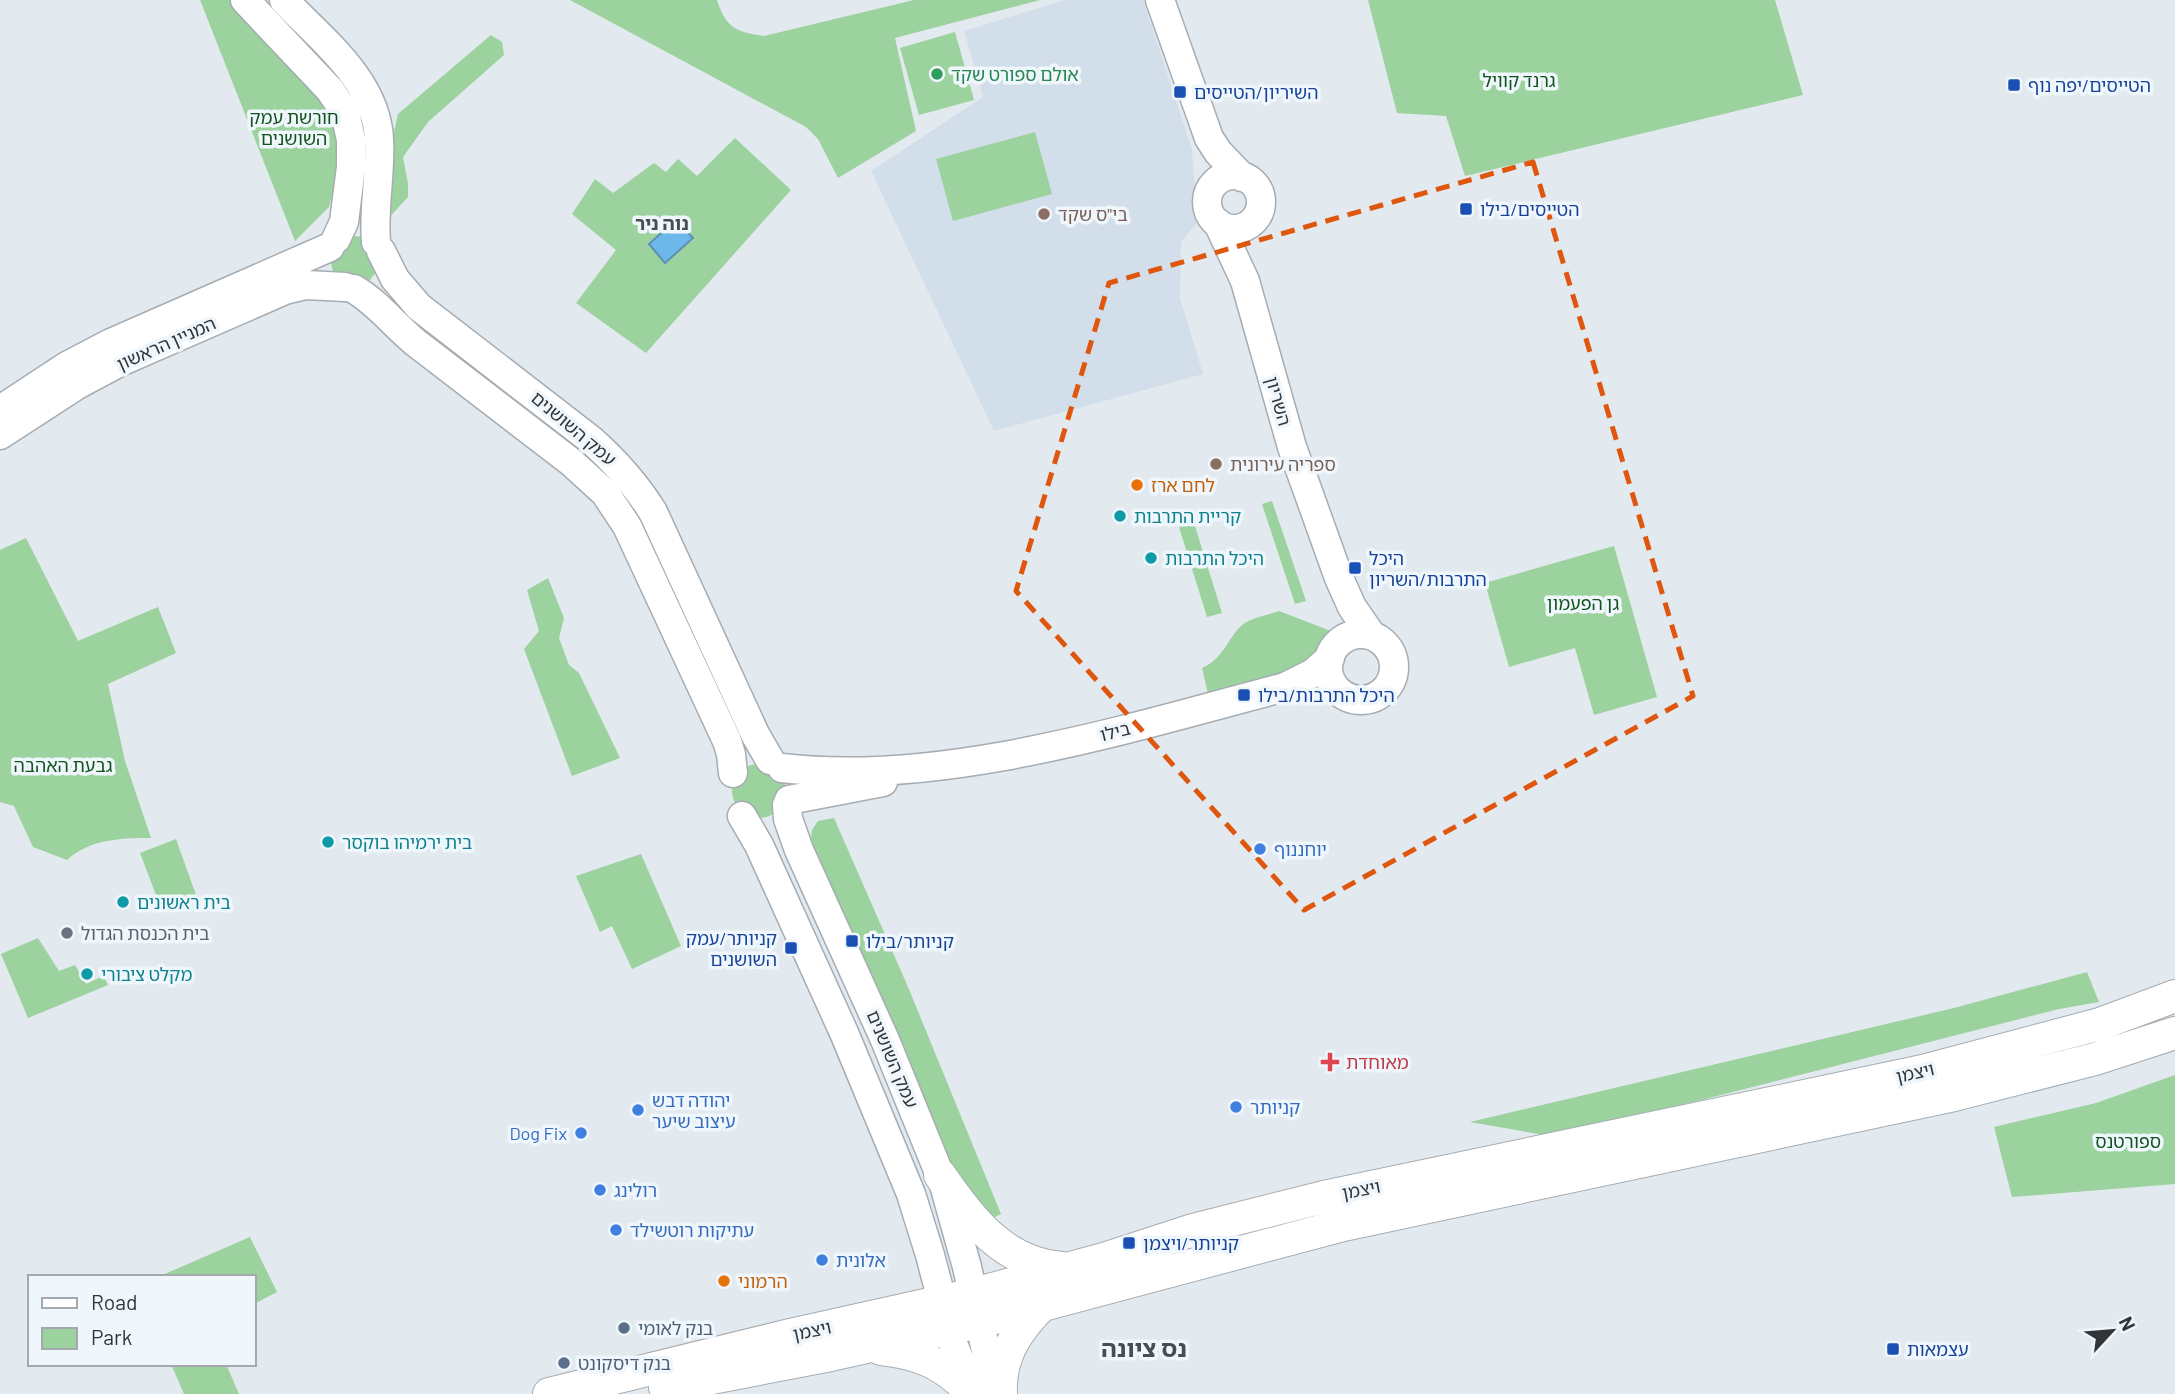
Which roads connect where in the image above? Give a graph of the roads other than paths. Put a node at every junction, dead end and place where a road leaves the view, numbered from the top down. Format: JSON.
{"nodes":[{"id":1,"x":245,"y":0,"type":"edge"},
{"id":2,"x":284,"y":0,"type":"edge"},
{"id":3,"x":1160,"y":0,"type":"edge"},
{"id":4,"x":1202,"y":122,"type":"junction"},
{"id":5,"x":1242,"y":177,"type":"junction"},
{"id":6,"x":1210,"y":190,"type":"junction"},
{"id":7,"x":1218,"y":223,"type":"junction"},
{"id":8,"x":1248,"y":225,"type":"junction"},
{"id":9,"x":333,"y":243,"type":"junction"},
{"id":10,"x":379,"y":247,"type":"junction"},
{"id":11,"x":1245,"y":281,"type":"junction"},
{"id":12,"x":350,"y":288,"type":"junction"},
{"id":13,"x":0,"y":410,"type":"edge"},
{"id":14,"x":0,"y":435,"type":"edge"},
{"id":15,"x":1332,"y":559,"type":"junction"},
{"id":16,"x":1372,"y":636,"type":"junction"},
{"id":17,"x":1332,"y":653,"type":"junction"},
{"id":18,"x":1285,"y":687,"type":"junction"},
{"id":19,"x":1338,"y":690,"type":"junction"},
{"id":20,"x":776,"y":764,"type":"junction"},
{"id":21,"x":943,"y":765,"type":"junction"},
{"id":22,"x":733,"y":773,"type":"junction"},
{"id":23,"x":788,"y":802,"type":"junction"},
{"id":24,"x":742,"y":816,"type":"junction"},
{"id":25,"x":2175,"y":996,"type":"edge"},
{"id":26,"x":2175,"y":1033,"type":"edge"},
{"id":27,"x":940,"y":1175,"type":"junction"},
{"id":28,"x":1070,"y":1269,"type":"junction"},
{"id":29,"x":1043,"y":1304,"type":"junction"},
{"id":30,"x":961,"y":1311,"type":"junction"},
{"id":31,"x":866,"y":1347,"type":"junction"},
{"id":32,"x":986,"y":1393,"type":"edge"},
{"id":33,"x":548,"y":1394,"type":"edge"},
{"id":34,"x":637,"y":1394,"type":"edge"}],
"edges":[{"from":1,"to":9,"type":"street"},
{"from":2,"to":10,"type":"street","name":"עמק השושנים"},
{"from":3,"to":4,"type":"street"},
{"from":4,"to":5,"type":"street"},
{"from":4,"to":6,"type":"street"},
{"from":5,"to":6,"type":"street"},
{"from":5,"to":8,"type":"street"},
{"from":6,"to":7,"type":"street"},
{"from":7,"to":8,"type":"street"},
{"from":7,"to":11,"type":"street","name":"השריון"},
{"from":8,"to":11,"type":"street","name":"השריון"},
{"from":9,"to":10,"type":"street"},
{"from":9,"to":12,"type":"street"},
{"from":9,"to":13,"type":"street","name":"המניין הראשון"},
{"from":10,"to":12,"type":"street"},
{"from":10,"to":20,"type":"street","name":"עמק השושנים"},
{"from":11,"to":15,"type":"street","name":"השריון"},
{"from":12,"to":14,"type":"street","name":"המניין הראשון"},
{"from":12,"to":22,"type":"street","name":"עמק השושנים"},
{"from":15,"to":16,"type":"street","name":"השריון"},
{"from":15,"to":17,"type":"street","name":"השריון"},
{"from":16,"to":17,"type":"street"},
{"from":16,"to":19,"type":"street"},
{"from":17,"to":18,"type":"street","name":"בילו"},
{"from":17,"to":19,"type":"street"},
{"from":18,"to":19,"type":"street","name":"בילו"},
{"from":18,"to":21,"type":"street","name":"בילו"},
{"from":20,"to":21,"type":"street","name":"בילו"},
{"from":20,"to":22,"type":"street"},
{"from":20,"to":23,"type":"street"},
{"from":21,"to":23,"type":"street","name":"בילו"},
{"from":22,"to":24,"type":"street"},
{"from":23,"to":24,"type":"street"},
{"from":23,"to":27,"type":"street","name":"עמק השושנים"},
{"from":24,"to":30,"type":"street","name":"עמק השושנים"},
{"from":25,"to":28,"type":"main road","name":"ויצמן"},
{"from":26,"to":29,"type":"main road","name":"ויצמן"},
{"from":27,"to":28,"type":"main road"},
{"from":27,"to":30,"type":"street","name":"עמק השושנים"},
{"from":28,"to":30,"type":"main road","name":"ויצמן"},
{"from":29,"to":30,"type":"main road","name":"ויצמן"},
{"from":29,"to":32,"type":"main road"},
{"from":30,"to":31,"type":"main road","name":"ויצמן"},
{"from":30,"to":32,"type":"street"},
{"from":30,"to":33,"type":"main road","name":"ויצמן"},
{"from":31,"to":32,"type":"main road"},
{"from":31,"to":34,"type":"main road","name":"ויצמן"}]}
